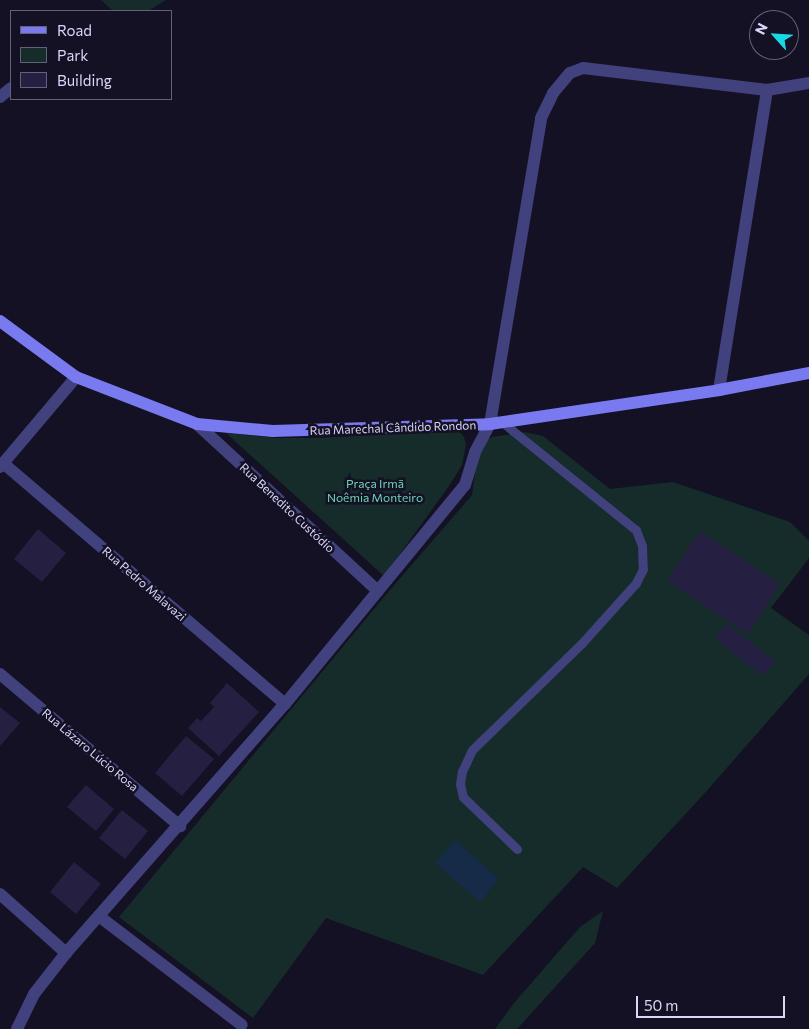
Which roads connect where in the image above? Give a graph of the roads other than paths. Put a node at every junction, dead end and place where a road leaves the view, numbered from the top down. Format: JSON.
{"nodes":[{"id":1,"x":809,"y":83,"type":"edge"},
{"id":2,"x":767,"y":90,"type":"junction"},
{"id":3,"x":0,"y":321,"type":"edge"},
{"id":4,"x":809,"y":373,"type":"edge"},
{"id":5,"x":76,"y":377,"type":"junction"},
{"id":6,"x":719,"y":390,"type":"junction"},
{"id":7,"x":496,"y":423,"type":"junction"},
{"id":8,"x":196,"y":424,"type":"junction"},
{"id":9,"x":2,"y":465,"type":"edge"},
{"id":10,"x":378,"y":591,"type":"junction"},
{"id":11,"x":0,"y":674,"type":"edge"},
{"id":12,"x":285,"y":704,"type":"junction"},
{"id":13,"x":180,"y":826,"type":"junction"},
{"id":14,"x":518,"y":849,"type":"dead end"},
{"id":15,"x":0,"y":894,"type":"edge"},
{"id":16,"x":100,"y":918,"type":"junction"},
{"id":17,"x":66,"y":953,"type":"junction"},
{"id":18,"x":242,"y":1025,"type":"dead end"},
{"id":19,"x":17,"y":1029,"type":"edge"}],
"edges":[{"from":1,"to":2,"type":"street"},
{"from":2,"to":6,"type":"street"},
{"from":2,"to":7,"type":"street"},
{"from":3,"to":5,"type":"street","name":"Rua Marechal Cândido Rondon"},
{"from":4,"to":6,"type":"street","name":"Rua Marechal Cândido Rondon"},
{"from":5,"to":8,"type":"street","name":"Rua Marechal Cândido Rondon"},
{"from":5,"to":9,"type":"street"},
{"from":6,"to":7,"type":"street","name":"Rua Marechal Cândido Rondon"},
{"from":7,"to":8,"type":"street","name":"Rua Marechal Cândido Rondon"},
{"from":7,"to":10,"type":"street"},
{"from":7,"to":14,"type":"lane"},
{"from":8,"to":10,"type":"street","name":"Rua Benedito Custódio"},
{"from":9,"to":12,"type":"street","name":"Rua Pedro Malavazi"},
{"from":10,"to":12,"type":"street"},
{"from":11,"to":13,"type":"street","name":"Rua Lázaro Lúcio Rosa"},
{"from":12,"to":13,"type":"street"},
{"from":13,"to":16,"type":"street"},
{"from":15,"to":17,"type":"street"},
{"from":16,"to":17,"type":"street"},
{"from":16,"to":18,"type":"street"},
{"from":17,"to":19,"type":"street"}]}
